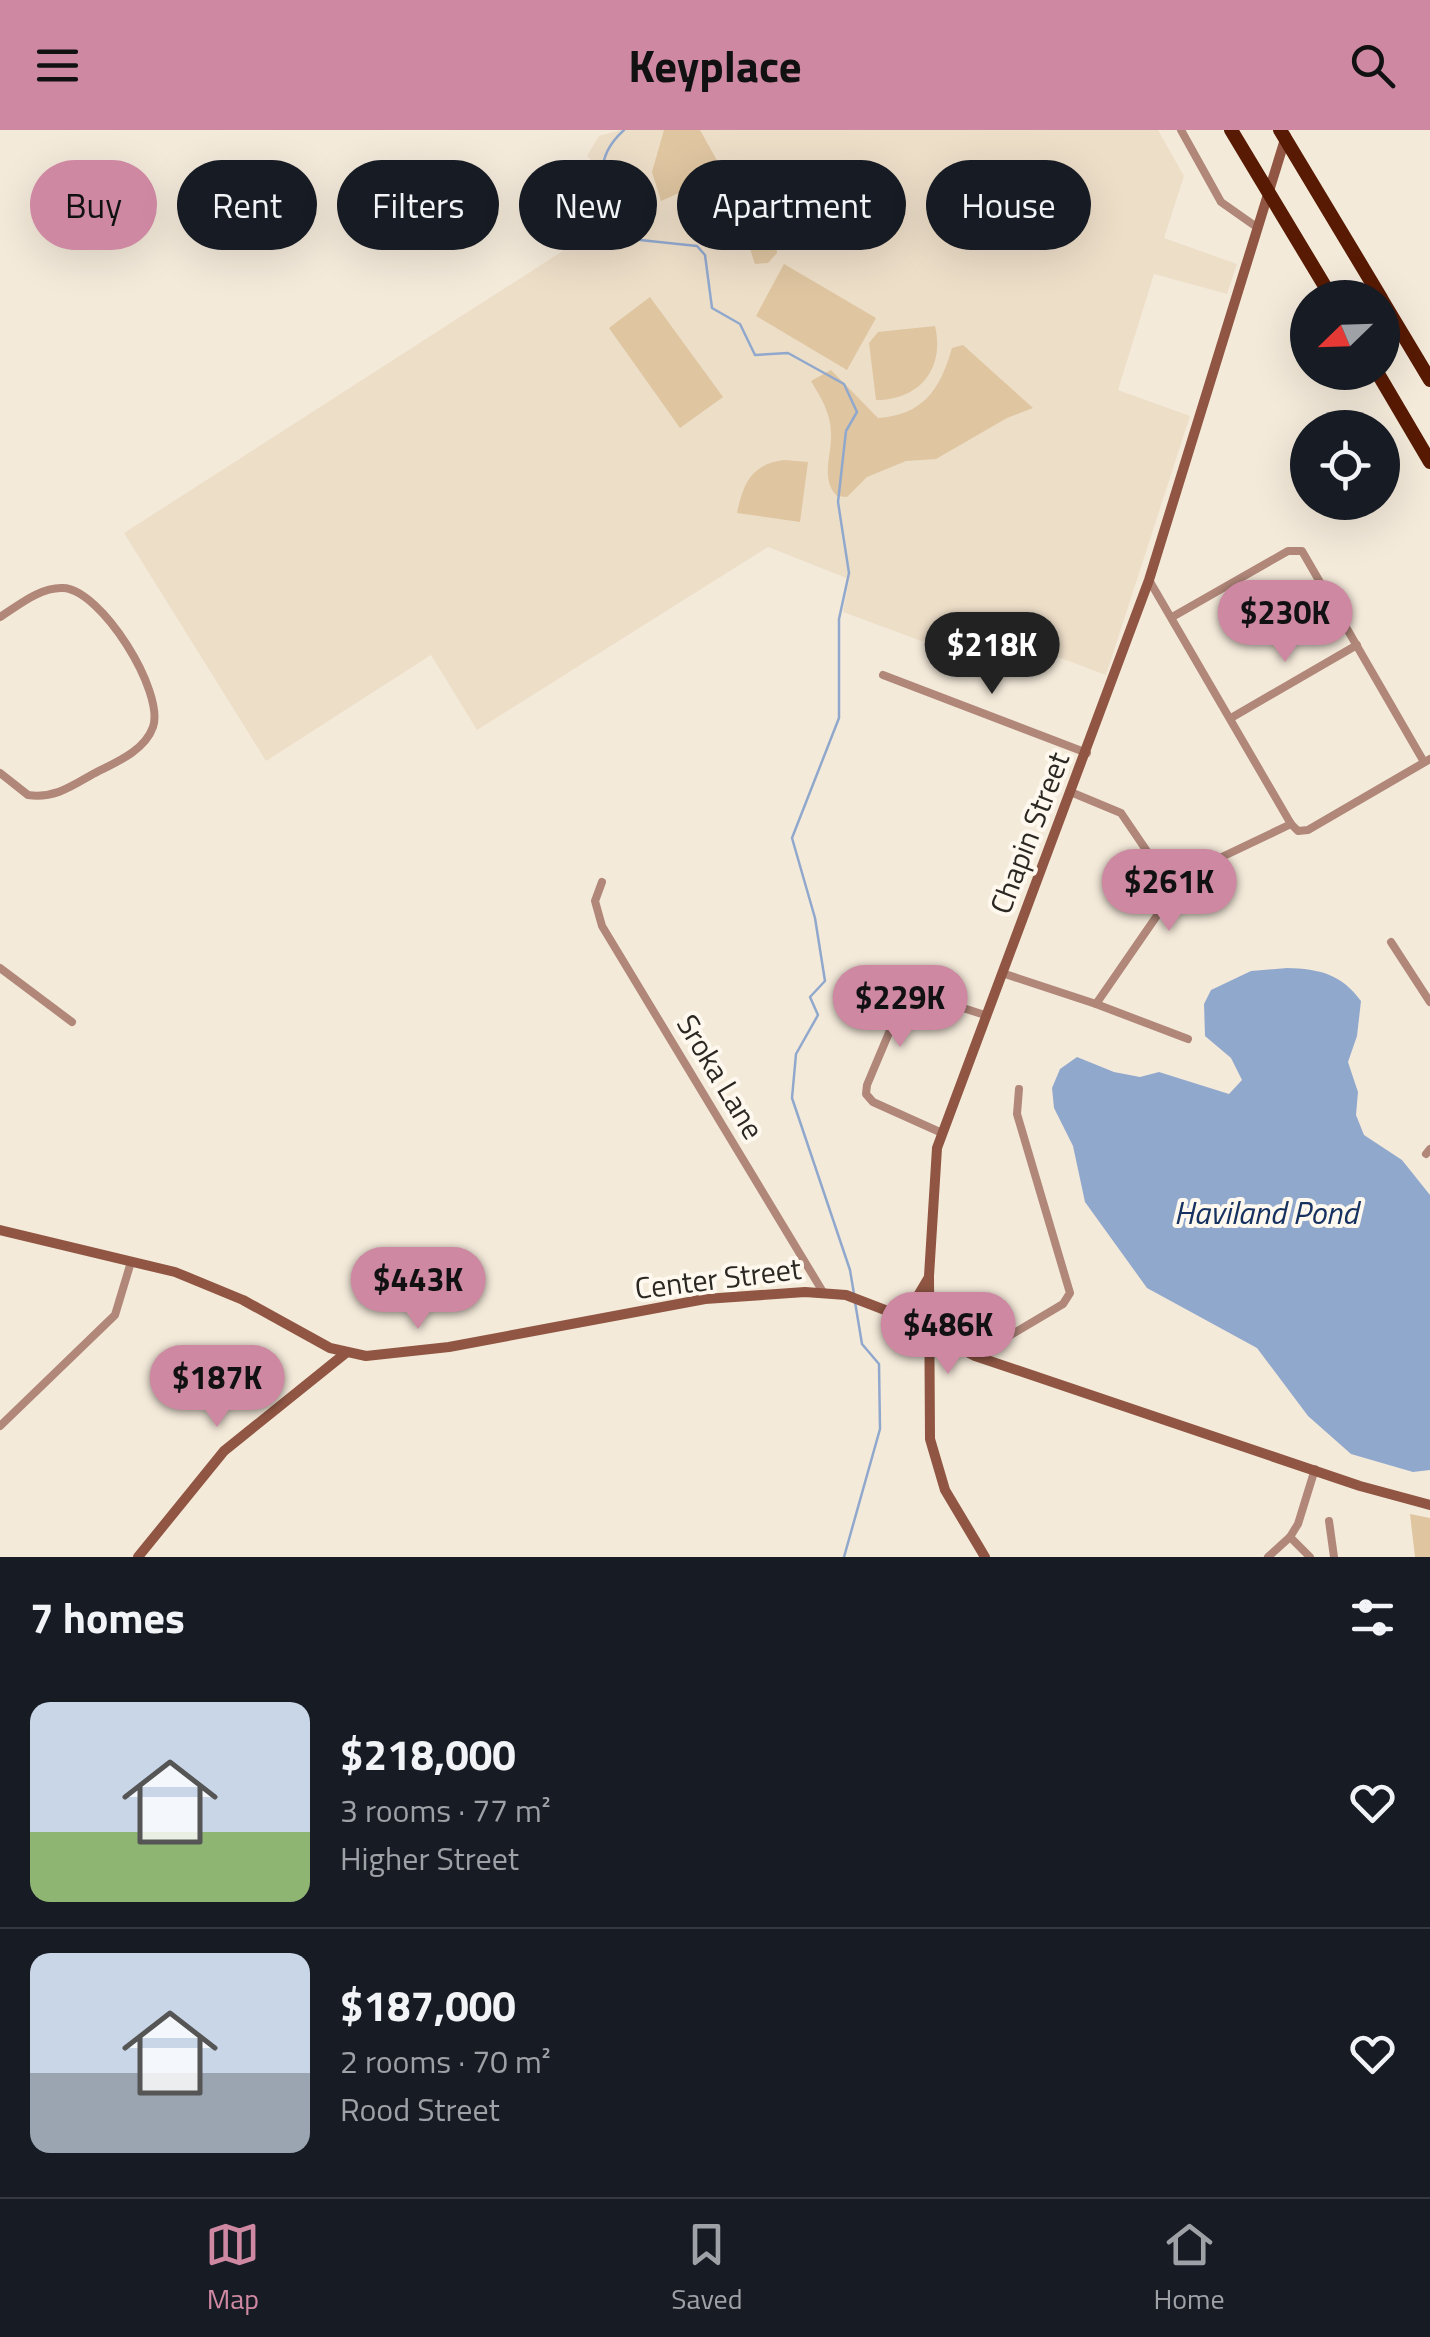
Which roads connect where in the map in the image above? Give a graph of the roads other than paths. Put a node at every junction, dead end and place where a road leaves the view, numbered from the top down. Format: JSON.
{"nodes":[{"id":1,"x":1181,"y":130,"type":"edge"},
{"id":2,"x":1231,"y":130,"type":"edge"},
{"id":3,"x":1284,"y":130,"type":"edge"},
{"id":4,"x":1258,"y":228,"type":"junction"},
{"id":5,"x":1321,"y":280,"type":"edge"},
{"id":6,"x":1371,"y":280,"type":"edge"},
{"id":7,"x":1400,"y":328,"type":"edge"},
{"id":8,"x":1430,"y":376,"type":"edge"},
{"id":9,"x":1387,"y":390,"type":"edge"},
{"id":10,"x":1430,"y":462,"type":"edge"},
{"id":11,"x":1149,"y":580,"type":"junction"},
{"id":12,"x":0,"y":616,"type":"edge"},
{"id":13,"x":1174,"y":616,"type":"junction"},
{"id":14,"x":1357,"y":646,"type":"junction"},
{"id":15,"x":883,"y":675,"type":"dead end"},
{"id":16,"x":1231,"y":718,"type":"junction"},
{"id":17,"x":1088,"y":753,"type":"junction"},
{"id":18,"x":1427,"y":761,"type":"edge"},
{"id":19,"x":0,"y":773,"type":"edge"},
{"id":20,"x":1073,"y":792,"type":"junction"},
{"id":21,"x":1291,"y":824,"type":"junction"},
{"id":22,"x":602,"y":882,"type":"dead end"},
{"id":23,"x":1174,"y":891,"type":"junction"},
{"id":24,"x":1391,"y":942,"type":"dead end"},
{"id":25,"x":0,"y":968,"type":"edge"},
{"id":26,"x":1002,"y":973,"type":"junction"},
{"id":27,"x":1430,"y":1002,"type":"edge"},
{"id":28,"x":1096,"y":1004,"type":"junction"},
{"id":29,"x":985,"y":1015,"type":"junction"},
{"id":30,"x":72,"y":1022,"type":"dead end"},
{"id":31,"x":1188,"y":1039,"type":"dead end"},
{"id":32,"x":1019,"y":1089,"type":"dead end"},
{"id":33,"x":942,"y":1133,"type":"junction"},
{"id":34,"x":0,"y":1230,"type":"edge"},
{"id":35,"x":130,"y":1262,"type":"junction"},
{"id":36,"x":929,"y":1276,"type":"junction"},
{"id":37,"x":823,"y":1292,"type":"junction"},
{"id":38,"x":894,"y":1314,"type":"junction"},
{"id":39,"x":930,"y":1336,"type":"junction"},
{"id":40,"x":346,"y":1352,"type":"junction"},
{"id":41,"x":975,"y":1356,"type":"junction"},
{"id":42,"x":0,"y":1426,"type":"edge"},
{"id":43,"x":1315,"y":1470,"type":"junction"},
{"id":44,"x":1430,"y":1505,"type":"edge"},
{"id":45,"x":1329,"y":1521,"type":"dead end"},
{"id":46,"x":1290,"y":1538,"type":"junction"},
{"id":47,"x":138,"y":1557,"type":"edge"},
{"id":48,"x":985,"y":1557,"type":"edge"},
{"id":49,"x":1268,"y":1557,"type":"edge"},
{"id":50,"x":1310,"y":1557,"type":"edge"},
{"id":51,"x":1334,"y":1557,"type":"edge"}],
"edges":[{"from":1,"to":4,"type":"street"},
{"from":2,"to":5,"type":"highway"},
{"from":3,"to":4,"type":"main road","name":"Chapin Street"},
{"from":3,"to":6,"type":"highway"},
{"from":4,"to":11,"type":"main road","name":"Chapin Street"},
{"from":7,"to":8,"type":"highway"},
{"from":9,"to":10,"type":"highway"},
{"from":11,"to":13,"type":"street"},
{"from":11,"to":17,"type":"main road","name":"Chapin Street"},
{"from":12,"to":19,"type":"street"},
{"from":13,"to":14,"type":"street"},
{"from":13,"to":16,"type":"street"},
{"from":14,"to":16,"type":"street"},
{"from":14,"to":18,"type":"street"},
{"from":15,"to":17,"type":"street"},
{"from":16,"to":21,"type":"street"},
{"from":17,"to":20,"type":"main road","name":"Chapin Street"},
{"from":18,"to":21,"type":"street"},
{"from":20,"to":23,"type":"street"},
{"from":20,"to":26,"type":"main road","name":"Chapin Street"},
{"from":21,"to":23,"type":"street"},
{"from":22,"to":37,"type":"street","name":"Sroka Lane"},
{"from":23,"to":28,"type":"street"},
{"from":24,"to":27,"type":"street"},
{"from":25,"to":30,"type":"street"},
{"from":26,"to":28,"type":"street"},
{"from":26,"to":29,"type":"main road","name":"Chapin Street"},
{"from":28,"to":31,"type":"street"},
{"from":29,"to":33,"type":"main road","name":"Chapin Street"},
{"from":29,"to":33,"type":"street"},
{"from":32,"to":41,"type":"street"},
{"from":33,"to":36,"type":"main road","name":"Chapin Street"},
{"from":34,"to":35,"type":"main road","name":"Center Street"},
{"from":35,"to":40,"type":"main road","name":"Center Street"},
{"from":35,"to":42,"type":"street"},
{"from":36,"to":38,"type":"main road"},
{"from":36,"to":39,"type":"main road","name":"Chapin Street"},
{"from":37,"to":38,"type":"main road","name":"Center Street"},
{"from":37,"to":40,"type":"main road","name":"Center Street"},
{"from":38,"to":39,"type":"main road","name":"Center Street"},
{"from":39,"to":41,"type":"main road","name":"Center Street"},
{"from":39,"to":48,"type":"main road","name":"Chapin Street"},
{"from":40,"to":47,"type":"main road"},
{"from":41,"to":43,"type":"main road","name":"Center Street"},
{"from":43,"to":44,"type":"main road","name":"Center Street"},
{"from":43,"to":46,"type":"street"},
{"from":45,"to":51,"type":"street"},
{"from":46,"to":49,"type":"street"},
{"from":46,"to":50,"type":"street"}]}
